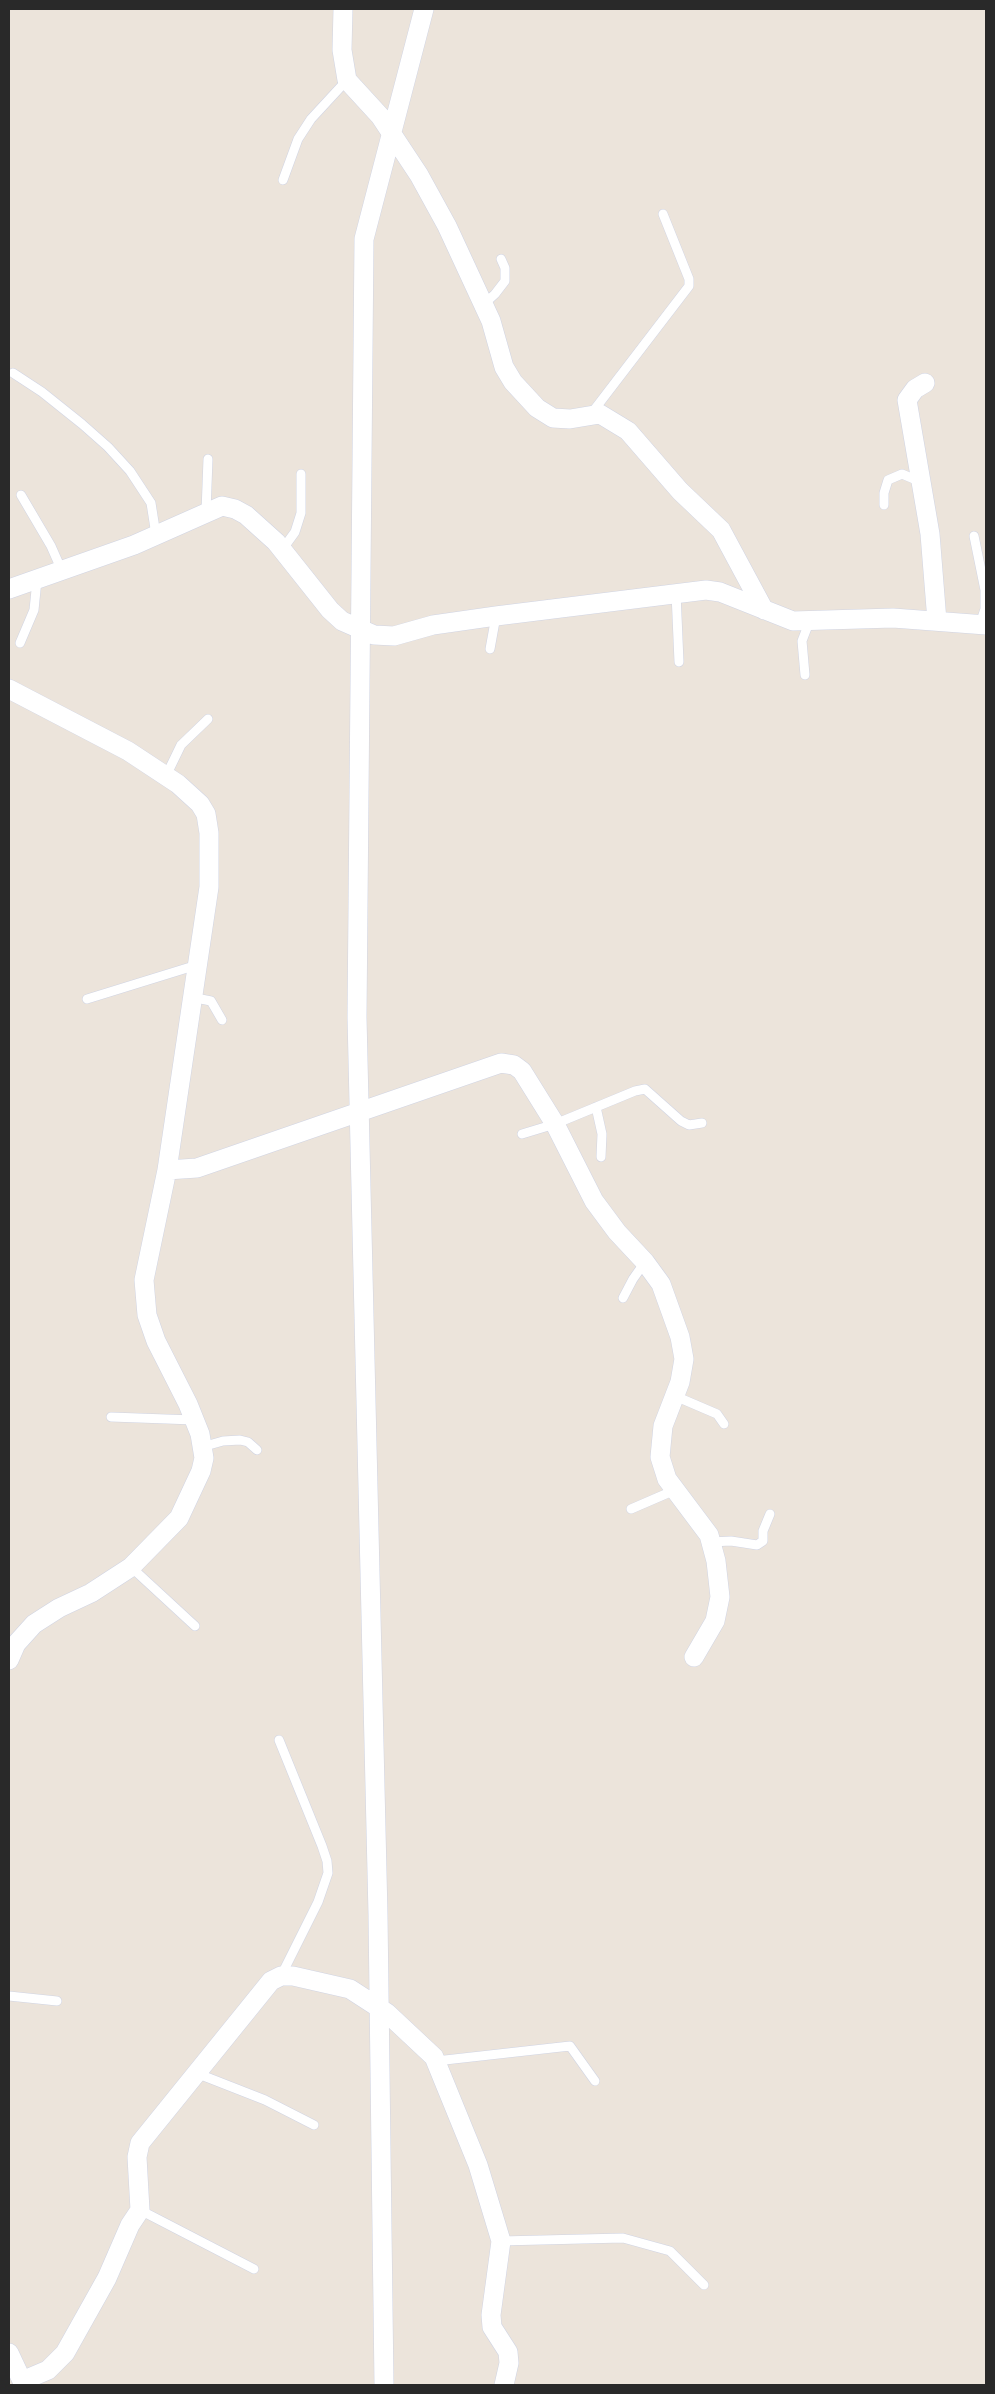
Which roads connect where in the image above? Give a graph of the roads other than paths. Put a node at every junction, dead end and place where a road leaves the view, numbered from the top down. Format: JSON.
{"nodes":[{"id":1,"x":343,"y":9,"type":"edge"},
{"id":2,"x":424,"y":9,"type":"edge"},
{"id":3,"x":347,"y":80,"type":"junction"},
{"id":4,"x":391,"y":134,"type":"junction"},
{"id":5,"x":283,"y":180,"type":"dead end"},
{"id":6,"x":663,"y":214,"type":"dead end"},
{"id":7,"x":501,"y":259,"type":"dead end"},
{"id":8,"x":484,"y":304,"type":"junction"},
{"id":9,"x":13,"y":373,"type":"dead end"},
{"id":10,"x":925,"y":383,"type":"dead end"},
{"id":11,"x":591,"y":414,"type":"junction"},
{"id":12,"x":208,"y":459,"type":"dead end"},
{"id":13,"x":301,"y":474,"type":"dead end"},
{"id":14,"x":922,"y":482,"type":"junction"},
{"id":15,"x":21,"y":496,"type":"dead end"},
{"id":16,"x":884,"y":505,"type":"dead end"},
{"id":17,"x":206,"y":512,"type":"junction"},
{"id":18,"x":156,"y":535,"type":"junction"},
{"id":19,"x":974,"y":536,"type":"dead end"},
{"id":20,"x":282,"y":550,"type":"junction"},
{"id":21,"x":62,"y":571,"type":"junction"},
{"id":22,"x":37,"y":580,"type":"junction"},
{"id":23,"x":9,"y":589,"type":"edge"},
{"id":24,"x":676,"y":593,"type":"junction"},
{"id":25,"x":764,"y":610,"type":"junction"},
{"id":26,"x":496,"y":616,"type":"junction"},
{"id":27,"x":810,"y":620,"type":"junction"},
{"id":28,"x":937,"y":621,"type":"junction"},
{"id":29,"x":983,"y":624,"type":"edge"},
{"id":30,"x":360,"y":630,"type":"junction"},
{"id":31,"x":20,"y":643,"type":"dead end"},
{"id":32,"x":490,"y":649,"type":"dead end"},
{"id":33,"x":679,"y":662,"type":"dead end"},
{"id":34,"x":805,"y":675,"type":"dead end"},
{"id":35,"x":9,"y":689,"type":"edge"},
{"id":36,"x":208,"y":719,"type":"dead end"},
{"id":37,"x":166,"y":776,"type":"junction"},
{"id":38,"x":197,"y":965,"type":"junction"},
{"id":39,"x":87,"y":998,"type":"dead end"},
{"id":40,"x":192,"y":1002,"type":"junction"},
{"id":41,"x":222,"y":1020,"type":"dead end"},
{"id":42,"x":596,"y":1108,"type":"junction"},
{"id":43,"x":359,"y":1111,"type":"junction"},
{"id":44,"x":702,"y":1123,"type":"dead end"},
{"id":45,"x":555,"y":1124,"type":"junction"},
{"id":46,"x":522,"y":1134,"type":"dead end"},
{"id":47,"x":601,"y":1157,"type":"dead end"},
{"id":48,"x":167,"y":1170,"type":"junction"},
{"id":49,"x":645,"y":1262,"type":"junction"},
{"id":50,"x":623,"y":1298,"type":"dead end"},
{"id":51,"x":675,"y":1396,"type":"junction"},
{"id":52,"x":111,"y":1417,"type":"dead end"},
{"id":53,"x":195,"y":1420,"type":"junction"},
{"id":54,"x":724,"y":1424,"type":"dead end"},
{"id":55,"x":202,"y":1447,"type":"junction"},
{"id":56,"x":258,"y":1450,"type":"dead end"},
{"id":57,"x":676,"y":1490,"type":"junction"},
{"id":58,"x":631,"y":1510,"type":"dead end"},
{"id":59,"x":770,"y":1514,"type":"dead end"},
{"id":60,"x":711,"y":1542,"type":"junction"},
{"id":61,"x":132,"y":1567,"type":"junction"},
{"id":62,"x":195,"y":1626,"type":"dead end"},
{"id":63,"x":694,"y":1657,"type":"dead end"},
{"id":64,"x":9,"y":1660,"type":"edge"},
{"id":65,"x":279,"y":1740,"type":"dead end"},
{"id":66,"x":281,"y":1976,"type":"junction"},
{"id":67,"x":9,"y":1996,"type":"edge"},
{"id":68,"x":57,"y":2001,"type":"dead end"},
{"id":69,"x":379,"y":2008,"type":"junction"},
{"id":70,"x":436,"y":2060,"type":"junction"},
{"id":71,"x":196,"y":2073,"type":"junction"},
{"id":72,"x":595,"y":2081,"type":"dead end"},
{"id":73,"x":314,"y":2125,"type":"dead end"},
{"id":74,"x":140,"y":2210,"type":"junction"},
{"id":75,"x":501,"y":2241,"type":"junction"},
{"id":76,"x":254,"y":2269,"type":"dead end"},
{"id":77,"x":704,"y":2285,"type":"dead end"},
{"id":78,"x":9,"y":2353,"type":"edge"},
{"id":79,"x":30,"y":2382,"type":"edge"},
{"id":80,"x":384,"y":2385,"type":"edge"},
{"id":81,"x":504,"y":2385,"type":"edge"}],
"edges":[{"from":1,"to":3,"type":"street"},
{"from":2,"to":4,"type":"street"},
{"from":3,"to":4,"type":"street"},
{"from":3,"to":5,"type":"lane"},
{"from":4,"to":8,"type":"street"},
{"from":4,"to":30,"type":"street"},
{"from":6,"to":11,"type":"lane"},
{"from":7,"to":8,"type":"lane"},
{"from":8,"to":11,"type":"street"},
{"from":9,"to":18,"type":"lane"},
{"from":10,"to":14,"type":"street"},
{"from":11,"to":25,"type":"street"},
{"from":12,"to":17,"type":"lane"},
{"from":13,"to":20,"type":"lane"},
{"from":14,"to":16,"type":"lane"},
{"from":14,"to":28,"type":"street"},
{"from":15,"to":21,"type":"lane"},
{"from":17,"to":18,"type":"street"},
{"from":17,"to":20,"type":"street"},
{"from":18,"to":21,"type":"street"},
{"from":19,"to":29,"type":"lane"},
{"from":20,"to":30,"type":"street"},
{"from":21,"to":22,"type":"street"},
{"from":22,"to":23,"type":"street"},
{"from":22,"to":31,"type":"lane"},
{"from":24,"to":25,"type":"street"},
{"from":24,"to":26,"type":"street"},
{"from":24,"to":33,"type":"lane"},
{"from":25,"to":27,"type":"street"},
{"from":26,"to":30,"type":"street"},
{"from":26,"to":32,"type":"lane"},
{"from":27,"to":28,"type":"street"},
{"from":27,"to":34,"type":"lane"},
{"from":28,"to":29,"type":"street"},
{"from":30,"to":43,"type":"street"},
{"from":35,"to":37,"type":"street"},
{"from":36,"to":37,"type":"lane"},
{"from":37,"to":38,"type":"street"},
{"from":38,"to":39,"type":"lane"},
{"from":38,"to":40,"type":"street"},
{"from":40,"to":41,"type":"lane"},
{"from":40,"to":48,"type":"street"},
{"from":42,"to":44,"type":"lane"},
{"from":42,"to":45,"type":"lane"},
{"from":42,"to":47,"type":"lane"},
{"from":43,"to":45,"type":"street"},
{"from":43,"to":48,"type":"street"},
{"from":43,"to":69,"type":"street"},
{"from":45,"to":46,"type":"lane"},
{"from":45,"to":49,"type":"street"},
{"from":48,"to":53,"type":"street"},
{"from":49,"to":50,"type":"lane"},
{"from":49,"to":51,"type":"street"},
{"from":51,"to":54,"type":"lane"},
{"from":51,"to":57,"type":"street"},
{"from":52,"to":53,"type":"lane"},
{"from":53,"to":55,"type":"street"},
{"from":55,"to":56,"type":"lane"},
{"from":55,"to":61,"type":"street"},
{"from":57,"to":58,"type":"lane"},
{"from":57,"to":60,"type":"street"},
{"from":59,"to":60,"type":"lane"},
{"from":60,"to":63,"type":"street"},
{"from":61,"to":62,"type":"lane"},
{"from":61,"to":64,"type":"street"},
{"from":65,"to":66,"type":"lane"},
{"from":66,"to":69,"type":"street"},
{"from":66,"to":71,"type":"street"},
{"from":67,"to":68,"type":"lane"},
{"from":69,"to":70,"type":"street"},
{"from":69,"to":80,"type":"street"},
{"from":70,"to":72,"type":"lane"},
{"from":70,"to":75,"type":"street"},
{"from":71,"to":73,"type":"lane"},
{"from":71,"to":74,"type":"street"},
{"from":74,"to":76,"type":"lane"},
{"from":74,"to":79,"type":"street"},
{"from":75,"to":77,"type":"lane"},
{"from":75,"to":81,"type":"street"},
{"from":78,"to":79,"type":"street"}]}
